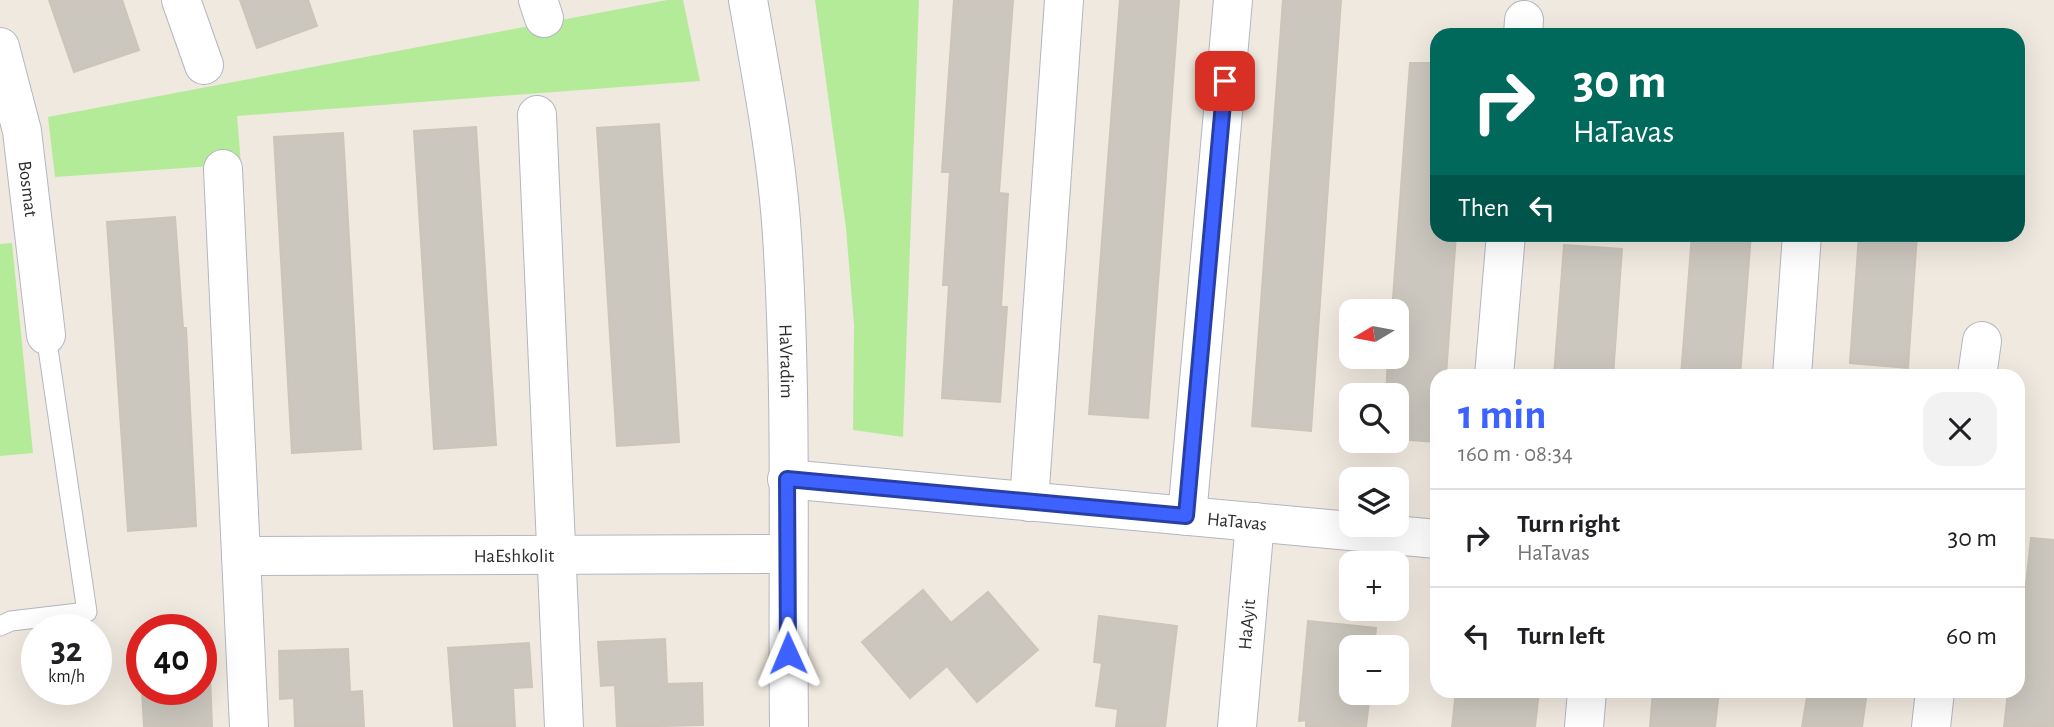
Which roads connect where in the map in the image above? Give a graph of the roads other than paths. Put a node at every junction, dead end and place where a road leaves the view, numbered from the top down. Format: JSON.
{"nodes":[{"id":1,"x":181,"y":0,"type":"edge"},
{"id":2,"x":748,"y":0,"type":"edge"},
{"id":3,"x":1064,"y":0,"type":"edge"},
{"id":4,"x":1233,"y":0,"type":"edge"},
{"id":5,"x":0,"y":47,"type":"edge"},
{"id":6,"x":204,"y":65,"type":"dead end"},
{"id":7,"x":537,"y":115,"type":"dead end"},
{"id":8,"x":223,"y":169,"type":"dead end"},
{"id":9,"x":1505,"y":242,"type":"edge"},
{"id":10,"x":1801,"y":242,"type":"edge"},
{"id":11,"x":46,"y":335,"type":"joint"},
{"id":12,"x":1495,"y":369,"type":"edge"},
{"id":13,"x":1793,"y":369,"type":"edge"},
{"id":14,"x":787,"y":479,"type":"junction"},
{"id":15,"x":1029,"y":502,"type":"junction"},
{"id":16,"x":1186,"y":516,"type":"junction"},
{"id":17,"x":1255,"y":522,"type":"junction"},
{"id":18,"x":1430,"y":538,"type":"edge"},
{"id":19,"x":787,"y":554,"type":"junction"},
{"id":20,"x":557,"y":555,"type":"junction"},
{"id":21,"x":241,"y":556,"type":"junction"},
{"id":22,"x":0,"y":626,"type":"edge"},
{"id":23,"x":1586,"y":698,"type":"edge"},
{"id":24,"x":1934,"y":698,"type":"edge"},
{"id":25,"x":249,"y":727,"type":"edge"},
{"id":26,"x":564,"y":727,"type":"edge"},
{"id":27,"x":789,"y":727,"type":"edge"},
{"id":28,"x":1237,"y":727,"type":"edge"},
{"id":29,"x":1584,"y":727,"type":"edge"},
{"id":30,"x":1931,"y":727,"type":"edge"}],
"edges":[{"from":1,"to":6,"type":"street"},
{"from":2,"to":14,"type":"street","name":"HaVradim"},
{"from":3,"to":15,"type":"street"},
{"from":4,"to":16,"type":"street"},
{"from":5,"to":11,"type":"street","name":"Bosmat"},
{"from":7,"to":20,"type":"street"},
{"from":8,"to":21,"type":"street"},
{"from":9,"to":12,"type":"street"},
{"from":10,"to":13,"type":"street"},
{"from":11,"to":22,"type":"lane"},
{"from":14,"to":15,"type":"street","name":"HaTavas"},
{"from":14,"to":19,"type":"street","name":"HaVradim"},
{"from":15,"to":16,"type":"street","name":"HaTavas"},
{"from":16,"to":17,"type":"street","name":"HaTavas"},
{"from":17,"to":18,"type":"street","name":"HaTavas"},
{"from":17,"to":28,"type":"street","name":"HaAyit"},
{"from":19,"to":20,"type":"street","name":"HaEshkolit"},
{"from":19,"to":27,"type":"street","name":"HaVradim"},
{"from":20,"to":21,"type":"street","name":"HaEshkolit"},
{"from":20,"to":26,"type":"street"},
{"from":21,"to":25,"type":"street"},
{"from":23,"to":29,"type":"street"},
{"from":24,"to":30,"type":"street"}]}
